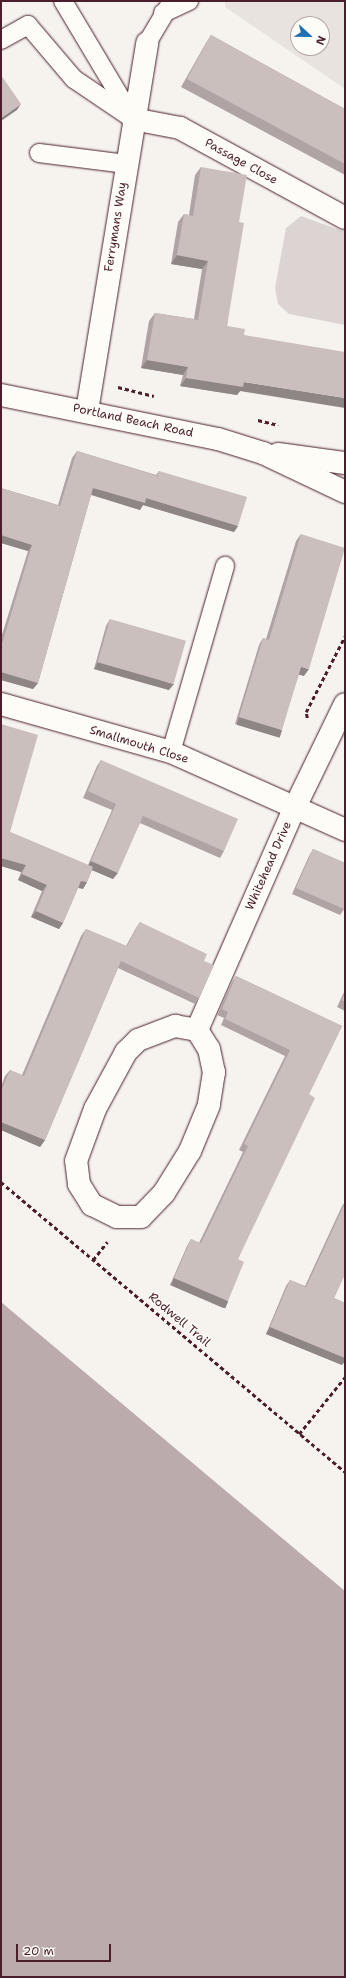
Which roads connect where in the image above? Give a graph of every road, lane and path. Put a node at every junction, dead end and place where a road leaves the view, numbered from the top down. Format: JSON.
{"nodes":[{"id":1,"x":63,"y":1,"type":"edge"},
{"id":2,"x":189,"y":1,"type":"edge"},
{"id":3,"x":167,"y":7,"type":"edge"},
{"id":4,"x":1,"y":40,"type":"edge"},
{"id":5,"x":147,"y":43,"type":"joint"},
{"id":6,"x":133,"y":119,"type":"junction"},
{"id":7,"x":39,"y":153,"type":"dead end"},
{"id":8,"x":126,"y":164,"type":"junction"},
{"id":9,"x":345,"y":218,"type":"edge"},
{"id":10,"x":1,"y":395,"type":"edge"},
{"id":11,"x":87,"y":410,"type":"junction"},
{"id":12,"x":263,"y":453,"type":"junction"},
{"id":13,"x":345,"y":463,"type":"edge"},
{"id":14,"x":345,"y":492,"type":"edge"},
{"id":15,"x":225,"y":566,"type":"dead end"},
{"id":16,"x":345,"y":636,"type":"edge"},
{"id":17,"x":1,"y":704,"type":"edge"},
{"id":18,"x":345,"y":704,"type":"edge"},
{"id":19,"x":308,"y":727,"type":"dead end"},
{"id":20,"x":171,"y":752,"type":"junction"},
{"id":21,"x":296,"y":805,"type":"junction"},
{"id":22,"x":345,"y":830,"type":"edge"},
{"id":23,"x":197,"y":1030,"type":"junction"},
{"id":24,"x":1,"y":1182,"type":"edge"},
{"id":25,"x":345,"y":1378,"type":"edge"},
{"id":26,"x":299,"y":1434,"type":"junction"},
{"id":27,"x":345,"y":1472,"type":"edge"}],
"edges":[{"from":1,"to":6,"type":"lane"},
{"from":2,"to":3,"type":"lane"},
{"from":3,"to":5,"type":"lane"},
{"from":4,"to":6,"type":"lane"},
{"from":5,"to":6,"type":"main road","name":"Ferrymans Way"},
{"from":6,"to":8,"type":"main road","name":"Ferrymans Way"},
{"from":6,"to":9,"type":"main road","name":"Passage Close"},
{"from":7,"to":8,"type":"lane"},
{"from":8,"to":11,"type":"main road","name":"Ferrymans Way"},
{"from":10,"to":11,"type":"main road","name":"Portland Beach Road"},
{"from":11,"to":12,"type":"main road","name":"Portland Beach Road"},
{"from":12,"to":13,"type":"main road","name":"Portland Beach Road"},
{"from":12,"to":14,"type":"main road","name":"Portland Beach Road"},
{"from":15,"to":20,"type":"lane"},
{"from":16,"to":19,"type":"path"},
{"from":17,"to":20,"type":"main road","name":"Smallmouth Close"},
{"from":18,"to":21,"type":"main road","name":"Whitehead Drive"},
{"from":20,"to":21,"type":"main road","name":"Smallmouth Close"},
{"from":21,"to":22,"type":"main road","name":"Smallmouth Close"},
{"from":21,"to":23,"type":"main road","name":"Whitehead Drive"},
{"from":23,"to":23,"type":"main road"},
{"from":24,"to":26,"type":"path","name":"Rodwell Trail"},
{"from":25,"to":26,"type":"path"},
{"from":26,"to":27,"type":"path","name":"Rodwell Trail"}]}
